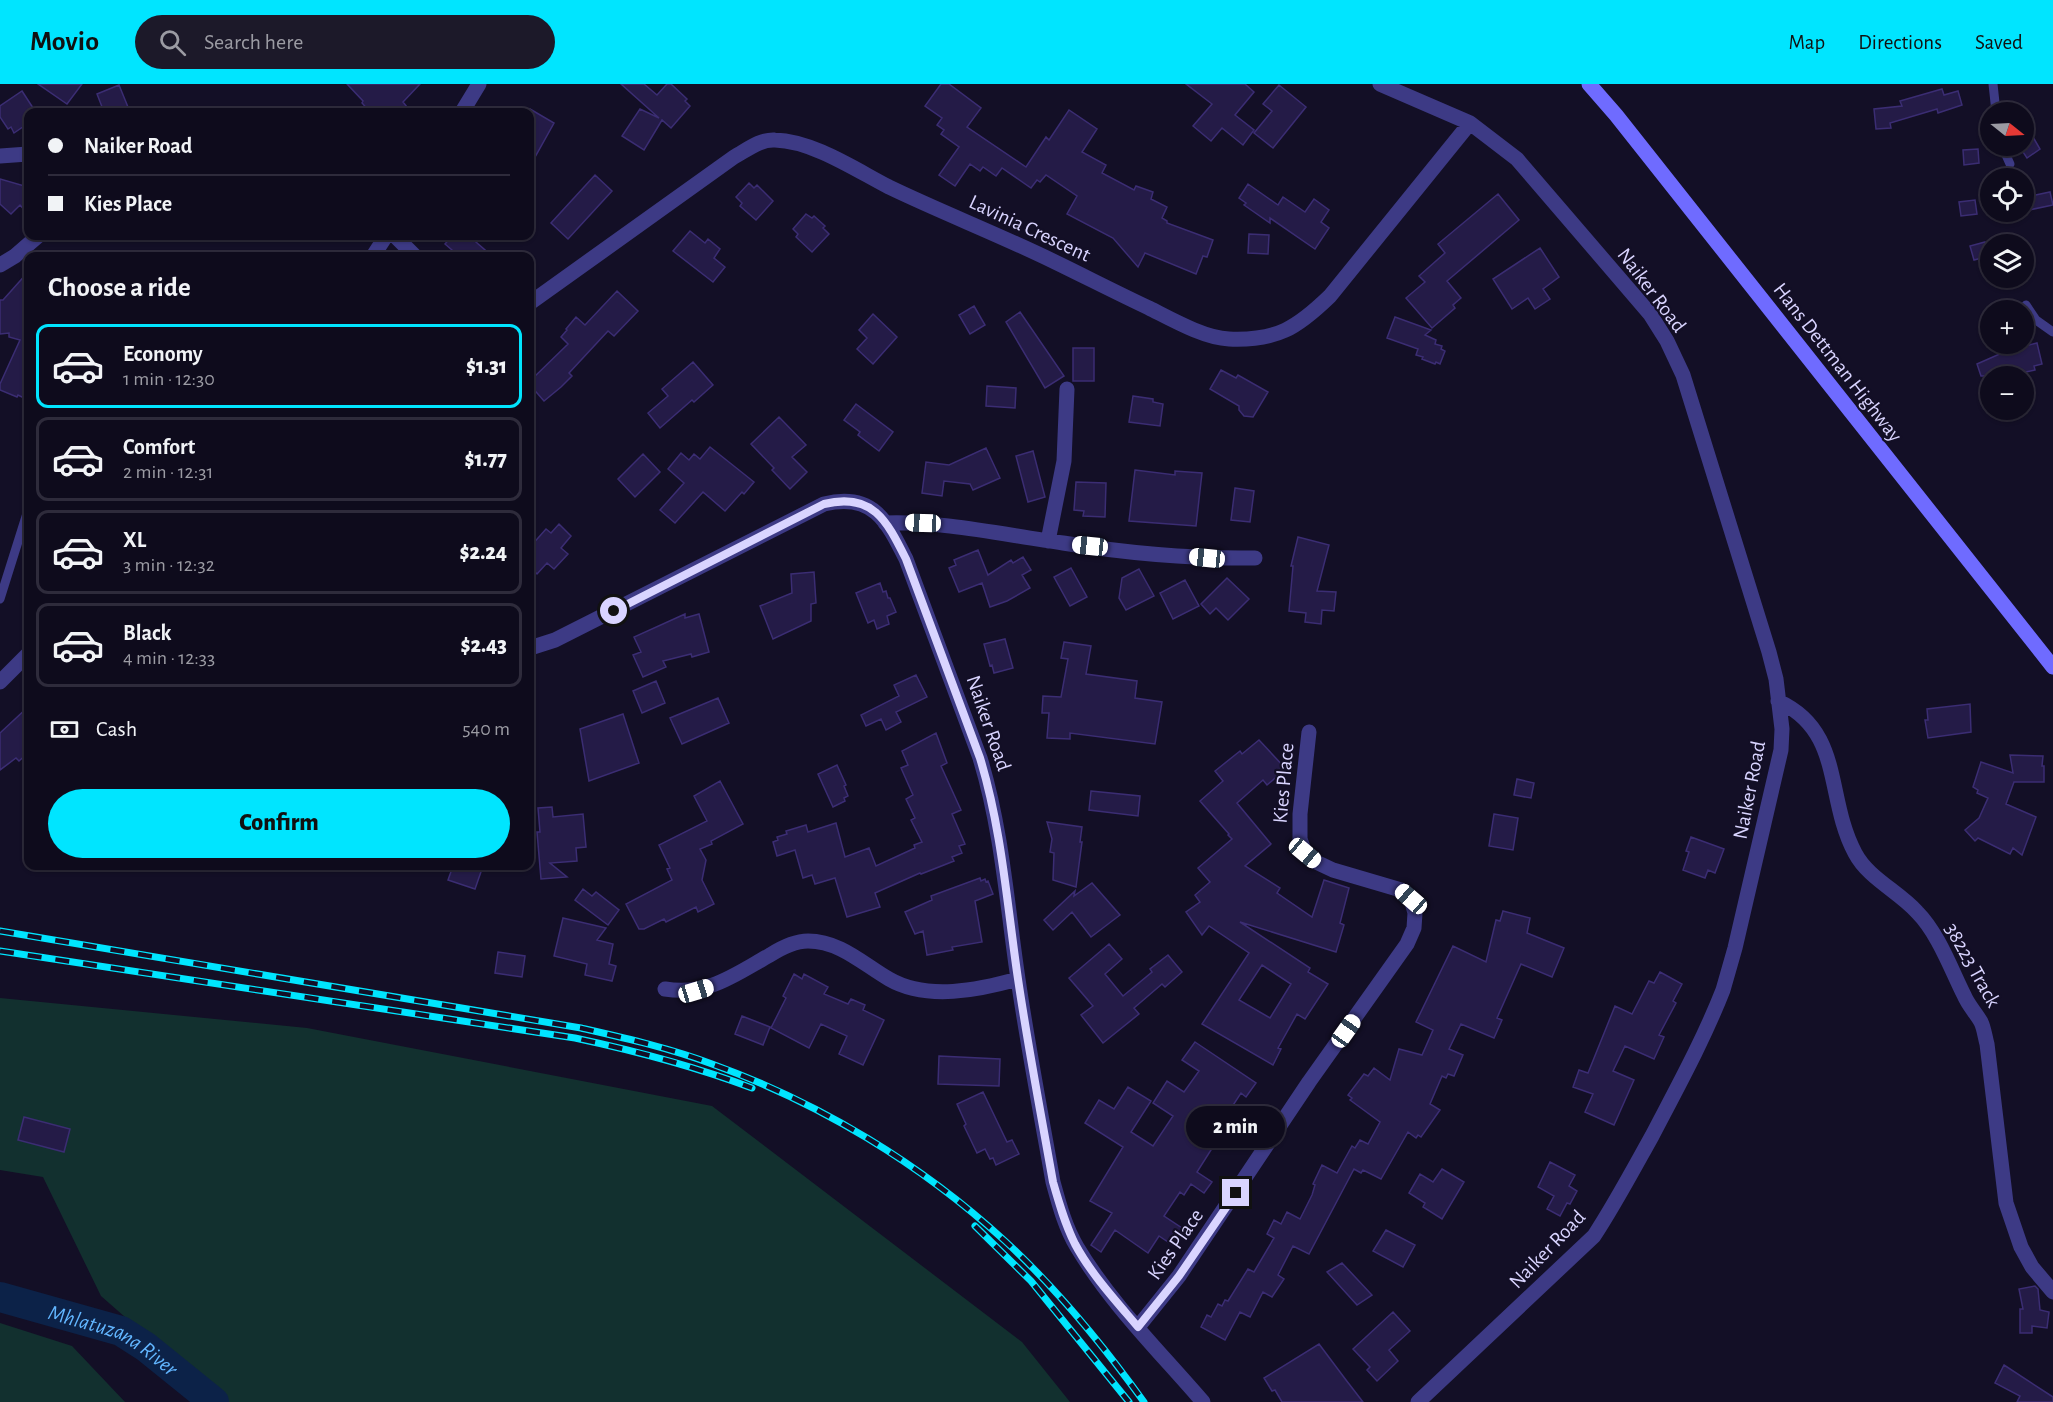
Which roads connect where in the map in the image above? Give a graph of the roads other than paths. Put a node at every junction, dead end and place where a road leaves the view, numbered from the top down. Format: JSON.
{"nodes":[{"id":1,"x":479,"y":84,"type":"edge"},
{"id":2,"x":1380,"y":84,"type":"edge"},
{"id":3,"x":1589,"y":84,"type":"edge"},
{"id":4,"x":1993,"y":84,"type":"edge"},
{"id":5,"x":1995,"y":102,"type":"edge"},
{"id":6,"x":464,"y":108,"type":"edge"},
{"id":7,"x":1470,"y":123,"type":"junction"},
{"id":8,"x":24,"y":154,"type":"edge"},
{"id":9,"x":0,"y":156,"type":"edge"},
{"id":10,"x":2006,"y":156,"type":"edge"},
{"id":11,"x":2010,"y":164,"type":"dead end"},
{"id":12,"x":33,"y":240,"type":"edge"},
{"id":13,"x":399,"y":240,"type":"edge"},
{"id":14,"x":411,"y":252,"type":"edge"},
{"id":15,"x":0,"y":265,"type":"edge"},
{"id":16,"x":534,"y":300,"type":"edge"},
{"id":17,"x":2034,"y":317,"type":"edge"},
{"id":18,"x":2053,"y":332,"type":"edge"},
{"id":19,"x":1067,"y":389,"type":"dead end"},
{"id":20,"x":24,"y":523,"type":"edge"},
{"id":21,"x":885,"y":523,"type":"junction"},
{"id":22,"x":1048,"y":541,"type":"junction"},
{"id":23,"x":1255,"y":558,"type":"dead end"},
{"id":24,"x":0,"y":599,"type":"edge"},
{"id":25,"x":534,"y":647,"type":"edge"},
{"id":26,"x":24,"y":658,"type":"edge"},
{"id":27,"x":2053,"y":667,"type":"edge"},
{"id":28,"x":0,"y":682,"type":"edge"},
{"id":29,"x":1778,"y":701,"type":"junction"},
{"id":30,"x":1309,"y":732,"type":"dead end"},
{"id":31,"x":1018,"y":979,"type":"junction"},
{"id":32,"x":665,"y":989,"type":"dead end"},
{"id":33,"x":2053,"y":1292,"type":"edge"},
{"id":34,"x":1138,"y":1327,"type":"junction"},
{"id":35,"x":1203,"y":1402,"type":"edge"},
{"id":36,"x":1418,"y":1402,"type":"edge"}],
"edges":[{"from":1,"to":6,"type":"street"},
{"from":2,"to":7,"type":"street","name":"Naiker Road"},
{"from":3,"to":27,"type":"street","name":"Hans Dettman Highway"},
{"from":4,"to":5,"type":"lane"},
{"from":7,"to":16,"type":"street","name":"Lavinia Crescent"},
{"from":7,"to":29,"type":"street","name":"Naiker Road"},
{"from":8,"to":9,"type":"street"},
{"from":10,"to":11,"type":"lane"},
{"from":12,"to":15,"type":"street"},
{"from":13,"to":14,"type":"street"},
{"from":17,"to":18,"type":"lane"},
{"from":19,"to":22,"type":"street"},
{"from":20,"to":24,"type":"lane"},
{"from":21,"to":22,"type":"street"},
{"from":21,"to":25,"type":"street","name":"Naiker Road"},
{"from":21,"to":31,"type":"street","name":"Naiker Road"},
{"from":22,"to":23,"type":"street"},
{"from":26,"to":28,"type":"street"},
{"from":29,"to":33,"type":"street","name":"38223 Track"},
{"from":29,"to":36,"type":"street","name":"Naiker Road"},
{"from":30,"to":34,"type":"street","name":"Kies Place"},
{"from":31,"to":32,"type":"street"},
{"from":31,"to":34,"type":"street","name":"Naiker Road"},
{"from":34,"to":35,"type":"street","name":"Naiker Road"}]}
